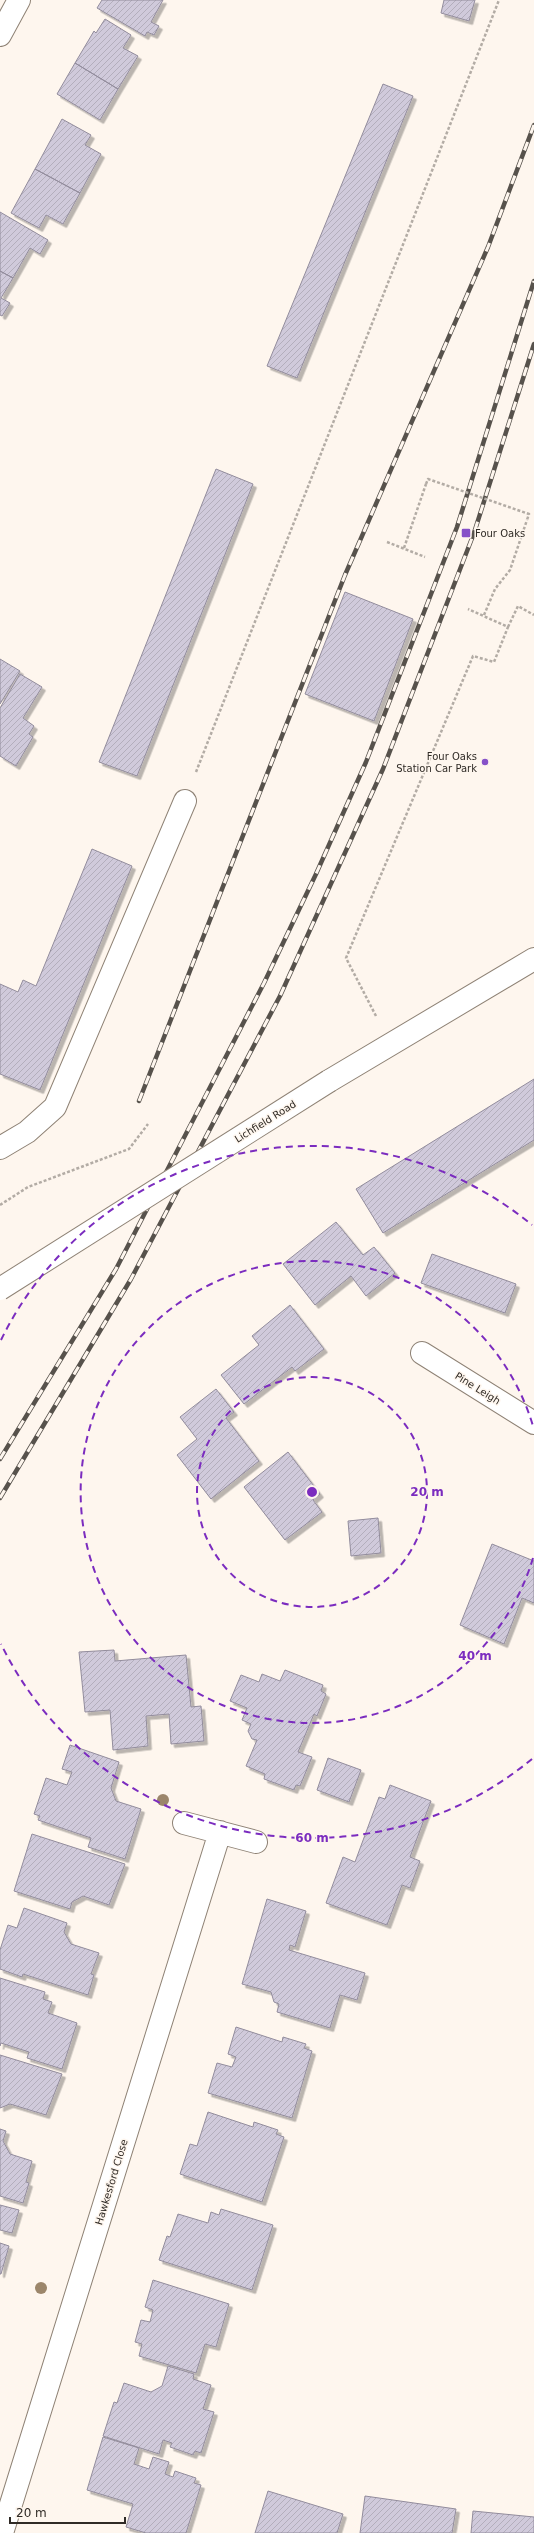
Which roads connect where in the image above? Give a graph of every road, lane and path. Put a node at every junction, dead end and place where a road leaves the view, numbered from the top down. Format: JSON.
{"nodes":[{"id":1,"x":19,"y":0,"type":"edge"},
{"id":2,"x":499,"y":0,"type":"edge"},
{"id":3,"x":0,"y":35,"type":"edge"},
{"id":4,"x":387,"y":542,"type":"dead end"},
{"id":5,"x":404,"y":548,"type":"junction"},
{"id":6,"x":425,"y":557,"type":"dead end"},
{"id":7,"x":468,"y":609,"type":"dead end"},
{"id":8,"x":484,"y":615,"type":"junction"},
{"id":9,"x":534,"y":615,"type":"edge"},
{"id":10,"x":508,"y":626,"type":"junction"},
{"id":11,"x":185,"y":801,"type":"joint"},
{"id":12,"x":534,"y":958,"type":"edge"},
{"id":13,"x":391,"y":1044,"type":"junction"},
{"id":14,"x":148,"y":1124,"type":"dead end"},
{"id":15,"x":0,"y":1148,"type":"edge"},
{"id":16,"x":0,"y":1205,"type":"edge"},
{"id":17,"x":0,"y":1289,"type":"edge"},
{"id":18,"x":422,"y":1353,"type":"dead end"},
{"id":19,"x":534,"y":1423,"type":"edge"},
{"id":20,"x":184,"y":1823,"type":"dead end"},
{"id":21,"x":220,"y":1832,"type":"junction"},
{"id":22,"x":256,"y":1842,"type":"dead end"},
{"id":23,"x":2,"y":2533,"type":"edge"}],
"edges":[{"from":1,"to":3,"type":"street"},
{"from":2,"to":11,"type":"path"},
{"from":4,"to":5,"type":"path"},
{"from":5,"to":6,"type":"path"},
{"from":5,"to":8,"type":"path","bridge":true},
{"from":7,"to":8,"type":"path"},
{"from":8,"to":10,"type":"path"},
{"from":9,"to":10,"type":"path"},
{"from":10,"to":13,"type":"path"},
{"from":11,"to":15,"type":"street"},
{"from":12,"to":13,"type":"street","name":"Lichfield Road"},
{"from":13,"to":17,"type":"street","name":"Lichfield Road","bridge":true},
{"from":14,"to":16,"type":"path"},
{"from":18,"to":19,"type":"street","name":"Pine Leigh"},
{"from":20,"to":21,"type":"street"},
{"from":21,"to":22,"type":"street"},
{"from":21,"to":23,"type":"street","name":"Hawkesford Close"}]}
